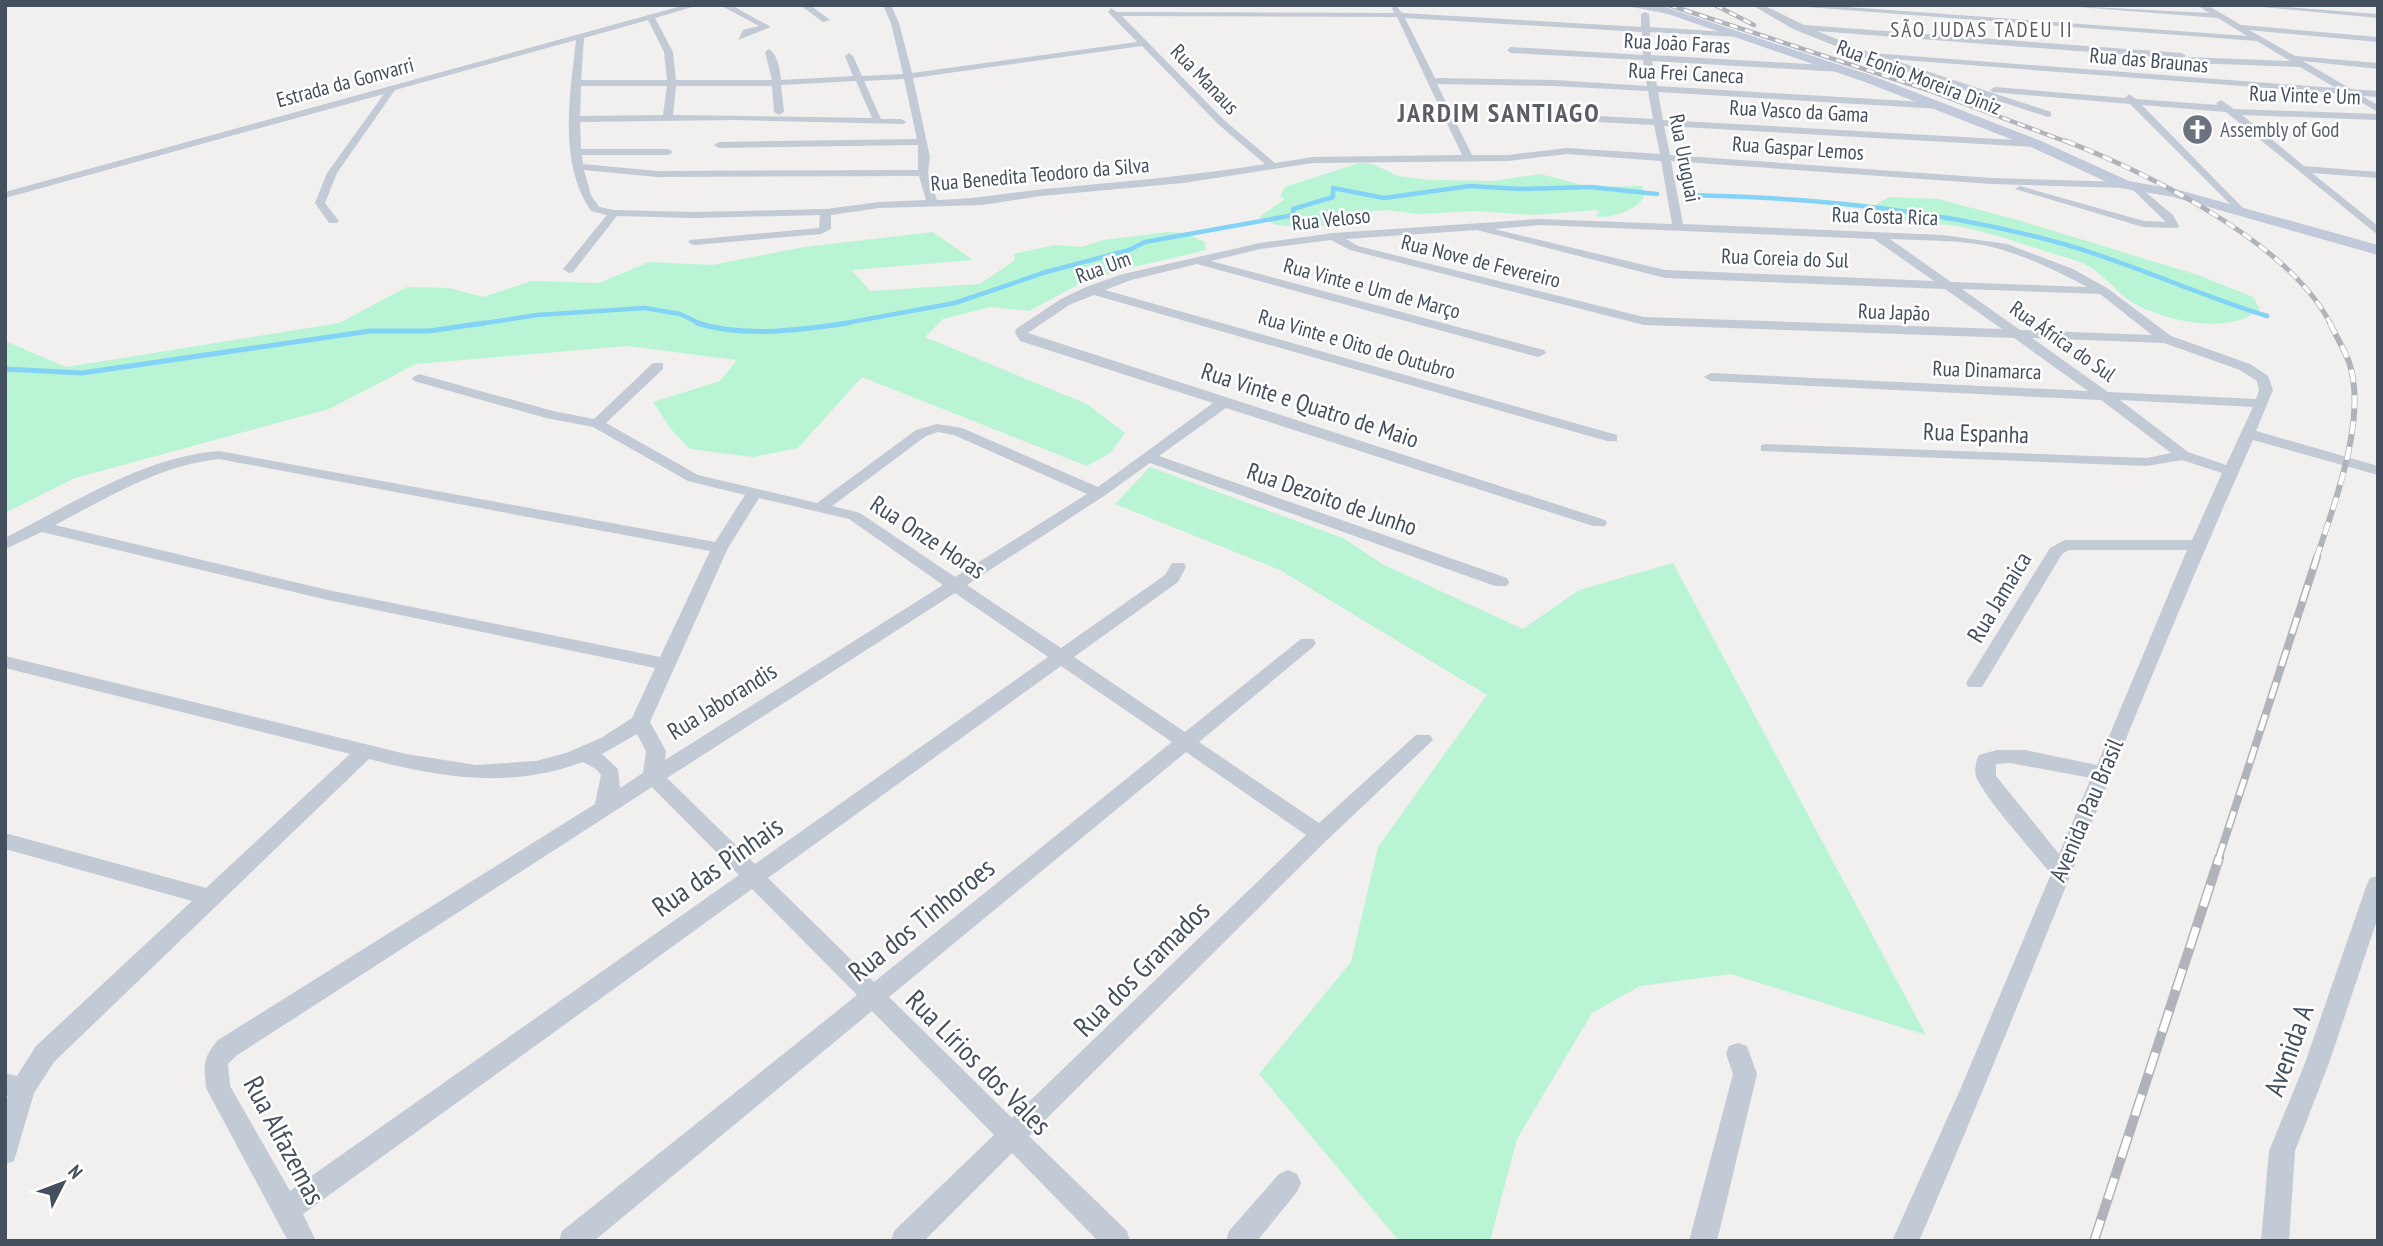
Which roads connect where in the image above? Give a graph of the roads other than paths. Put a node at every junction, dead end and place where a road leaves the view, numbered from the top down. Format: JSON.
{"nodes":[{"id":1,"x":695,"y":5,"type":"edge"},
{"id":2,"x":723,"y":5,"type":"edge"},
{"id":3,"x":804,"y":5,"type":"edge"},
{"id":4,"x":887,"y":5,"type":"edge"},
{"id":5,"x":1106,"y":5,"type":"edge"},
{"id":6,"x":1628,"y":5,"type":"edge"},
{"id":7,"x":1756,"y":5,"type":"edge"},
{"id":8,"x":1784,"y":5,"type":"edge"},
{"id":9,"x":2057,"y":5,"type":"edge"},
{"id":10,"x":2201,"y":5,"type":"edge"},
{"id":11,"x":2263,"y":5,"type":"edge"},
{"id":12,"x":1881,"y":9,"type":"edge"},
{"id":13,"x":1397,"y":10,"type":"edge"},
{"id":14,"x":1646,"y":10,"type":"edge"},
{"id":15,"x":1115,"y":14,"type":"junction"},
{"id":16,"x":2220,"y":16,"type":"junction"},
{"id":17,"x":2378,"y":16,"type":"edge"},
{"id":18,"x":650,"y":17,"type":"junction"},
{"id":19,"x":825,"y":20,"type":"dead end"},
{"id":20,"x":2237,"y":26,"type":"junction"},
{"id":21,"x":1796,"y":27,"type":"junction"},
{"id":22,"x":1712,"y":31,"type":"junction"},
{"id":23,"x":1645,"y":32,"type":"junction"},
{"id":24,"x":2157,"y":32,"type":"junction"},
{"id":25,"x":1899,"y":35,"type":"junction"},
{"id":26,"x":580,"y":38,"type":"junction"},
{"id":27,"x":741,"y":38,"type":"dead end"},
{"id":28,"x":2259,"y":39,"type":"junction"},
{"id":29,"x":2165,"y":40,"type":"dead end"},
{"id":30,"x":2378,"y":40,"type":"edge"},
{"id":31,"x":1146,"y":43,"type":"junction"},
{"id":32,"x":2174,"y":48,"type":"dead end"},
{"id":33,"x":1511,"y":50,"type":"dead end"},
{"id":34,"x":769,"y":52,"type":"dead end"},
{"id":35,"x":1866,"y":55,"type":"junction"},
{"id":36,"x":849,"y":56,"type":"dead end"},
{"id":37,"x":2291,"y":57,"type":"junction"},
{"id":38,"x":2185,"y":58,"type":"junction"},
{"id":39,"x":1647,"y":59,"type":"junction"},
{"id":40,"x":1913,"y":59,"type":"junction"},
{"id":41,"x":1810,"y":64,"type":"junction"},
{"id":42,"x":2302,"y":64,"type":"junction"},
{"id":43,"x":2018,"y":66,"type":"junction"},
{"id":44,"x":2378,"y":66,"type":"edge"},
{"id":45,"x":2112,"y":73,"type":"junction"},
{"id":46,"x":2025,"y":75,"type":"dead end"},
{"id":47,"x":907,"y":76,"type":"junction"},
{"id":48,"x":859,"y":77,"type":"junction"},
{"id":49,"x":2192,"y":79,"type":"junction"},
{"id":50,"x":1429,"y":81,"type":"junction"},
{"id":51,"x":577,"y":83,"type":"junction"},
{"id":52,"x":776,"y":83,"type":"junction"},
{"id":53,"x":2214,"y":83,"type":"junction"},
{"id":54,"x":2032,"y":84,"type":"dead end"},
{"id":55,"x":673,"y":85,"type":"junction"},
{"id":56,"x":393,"y":87,"type":"junction"},
{"id":57,"x":1964,"y":87,"type":"junction"},
{"id":58,"x":1654,"y":89,"type":"junction"},
{"id":59,"x":2344,"y":90,"type":"junction"},
{"id":60,"x":2039,"y":94,"type":"junction"},
{"id":61,"x":2378,"y":94,"type":"edge"},
{"id":62,"x":2132,"y":101,"type":"junction"},
{"id":63,"x":1940,"y":106,"type":"junction"},
{"id":64,"x":2378,"y":109,"type":"edge"},
{"id":65,"x":2230,"y":110,"type":"junction"},
{"id":66,"x":779,"y":112,"type":"dead end"},
{"id":67,"x":668,"y":116,"type":"junction"},
{"id":68,"x":1560,"y":117,"type":"dead end"},
{"id":69,"x":2378,"y":117,"type":"edge"},
{"id":70,"x":573,"y":119,"type":"junction"},
{"id":71,"x":878,"y":122,"type":"junction"},
{"id":72,"x":901,"y":122,"type":"dead end"},
{"id":73,"x":1657,"y":122,"type":"junction"},
{"id":74,"x":922,"y":142,"type":"junction"},
{"id":75,"x":2036,"y":144,"type":"junction"},
{"id":76,"x":719,"y":145,"type":"dead end"},
{"id":77,"x":578,"y":152,"type":"junction"},
{"id":78,"x":668,"y":152,"type":"dead end"},
{"id":79,"x":1666,"y":158,"type":"junction"},
{"id":80,"x":1469,"y":159,"type":"junction"},
{"id":81,"x":1272,"y":165,"type":"junction"},
{"id":82,"x":580,"y":167,"type":"junction"},
{"id":83,"x":2303,"y":169,"type":"junction"},
{"id":84,"x":923,"y":173,"type":"junction"},
{"id":85,"x":2378,"y":175,"type":"edge"},
{"id":86,"x":1993,"y":181,"type":"junction"},
{"id":87,"x":2131,"y":186,"type":"junction"},
{"id":88,"x":5,"y":195,"type":"edge"},
{"id":89,"x":933,"y":204,"type":"junction"},
{"id":90,"x":2239,"y":210,"type":"junction"},
{"id":91,"x":826,"y":212,"type":"junction"},
{"id":92,"x":614,"y":213,"type":"junction"},
{"id":93,"x":333,"y":221,"type":"dead end"},
{"id":94,"x":1471,"y":226,"type":"junction"},
{"id":95,"x":1678,"y":227,"type":"junction"},
{"id":96,"x":2378,"y":232,"type":"edge"},
{"id":97,"x":1334,"y":236,"type":"junction"},
{"id":98,"x":1878,"y":236,"type":"junction"},
{"id":99,"x":694,"y":242,"type":"dead end"},
{"id":100,"x":2378,"y":250,"type":"edge"},
{"id":101,"x":1195,"y":260,"type":"junction"},
{"id":102,"x":569,"y":269,"type":"dead end"},
{"id":103,"x":1944,"y":283,"type":"junction"},
{"id":104,"x":1090,"y":290,"type":"junction"},
{"id":105,"x":2103,"y":291,"type":"junction"},
{"id":106,"x":1621,"y":316,"type":"joint"},
{"id":107,"x":1030,"y":324,"type":"joint"},
{"id":108,"x":2019,"y":336,"type":"junction"},
{"id":109,"x":2166,"y":339,"type":"junction"},
{"id":110,"x":1539,"y":353,"type":"dead end"},
{"id":111,"x":657,"y":366,"type":"dead end"},
{"id":112,"x":1712,"y":377,"type":"dead end"},
{"id":113,"x":419,"y":378,"type":"dead end"},
{"id":114,"x":2263,"y":379,"type":"joint"},
{"id":115,"x":2105,"y":396,"type":"junction"},
{"id":116,"x":1224,"y":402,"type":"junction"},
{"id":117,"x":2262,"y":403,"type":"junction"},
{"id":118,"x":597,"y":424,"type":"junction"},
{"id":119,"x":2245,"y":433,"type":"junction"},
{"id":120,"x":1612,"y":438,"type":"dead end"},
{"id":121,"x":1766,"y":448,"type":"dead end"},
{"id":122,"x":2183,"y":455,"type":"junction"},
{"id":123,"x":1149,"y":458,"type":"junction"},
{"id":124,"x":2230,"y":471,"type":"junction"},
{"id":125,"x":2378,"y":471,"type":"edge"},
{"id":126,"x":755,"y":492,"type":"junction"},
{"id":127,"x":1099,"y":493,"type":"junction"},
{"id":128,"x":821,"y":507,"type":"junction"},
{"id":129,"x":1600,"y":523,"type":"dead end"},
{"id":130,"x":39,"y":526,"type":"junction"},
{"id":131,"x":5,"y":544,"type":"edge"},
{"id":132,"x":2198,"y":545,"type":"junction"},
{"id":133,"x":720,"y":548,"type":"junction"},
{"id":134,"x":1178,"y":567,"type":"dead end"},
{"id":135,"x":1501,"y":582,"type":"dead end"},
{"id":136,"x":957,"y":585,"type":"junction"},
{"id":137,"x":1307,"y":643,"type":"dead end"},
{"id":138,"x":1062,"y":657,"type":"junction"},
{"id":139,"x":5,"y":662,"type":"edge"},
{"id":140,"x":663,"y":664,"type":"junction"},
{"id":141,"x":1975,"y":683,"type":"dead end"},
{"id":142,"x":640,"y":722,"type":"junction"},
{"id":143,"x":1423,"y":740,"type":"dead end"},
{"id":144,"x":1185,"y":742,"type":"junction"},
{"id":145,"x":365,"y":751,"type":"junction"},
{"id":146,"x":585,"y":755,"type":"junction"},
{"id":147,"x":2102,"y":773,"type":"junction"},
{"id":148,"x":653,"y":776,"type":"junction"},
{"id":149,"x":603,"y":808,"type":"junction"},
{"id":150,"x":1320,"y":834,"type":"junction"},
{"id":151,"x":5,"y":841,"type":"edge"},
{"id":152,"x":2061,"y":871,"type":"junction"},
{"id":153,"x":753,"y":877,"type":"junction"},
{"id":154,"x":2378,"y":884,"type":"edge"},
{"id":155,"x":211,"y":898,"type":"junction"},
{"id":156,"x":872,"y":997,"type":"junction"},
{"id":157,"x":242,"y":1037,"type":"joint"},
{"id":158,"x":1738,"y":1054,"type":"dead end"},
{"id":159,"x":14,"y":1087,"type":"edge"},
{"id":160,"x":1011,"y":1138,"type":"junction"},
{"id":161,"x":5,"y":1152,"type":"edge"},
{"id":162,"x":1287,"y":1183,"type":"dead end"},
{"id":163,"x":286,"y":1210,"type":"junction"},
{"id":164,"x":2276,"y":1240,"type":"edge"},
{"id":165,"x":303,"y":1241,"type":"edge"},
{"id":166,"x":572,"y":1241,"type":"edge"},
{"id":167,"x":904,"y":1241,"type":"edge"},
{"id":168,"x":1116,"y":1241,"type":"edge"},
{"id":169,"x":1239,"y":1241,"type":"edge"},
{"id":170,"x":1703,"y":1241,"type":"edge"},
{"id":171,"x":1905,"y":1241,"type":"edge"}],
"edges":[{"from":1,"to":18,"type":"street","name":"Estrada da Gonvarri"},
{"from":2,"to":27,"type":"street"},
{"from":3,"to":19,"type":"street"},
{"from":4,"to":47,"type":"street"},
{"from":5,"to":15,"type":"street","name":"Rua Manaus"},
{"from":6,"to":14,"type":"street"},
{"from":7,"to":21,"type":"street"},
{"from":8,"to":12,"type":"street"},
{"from":9,"to":16,"type":"street"},
{"from":10,"to":16,"type":"street"},
{"from":11,"to":17,"type":"street"},
{"from":12,"to":24,"type":"street"},
{"from":12,"to":25,"type":"street"},
{"from":13,"to":15,"type":"street"},
{"from":13,"to":23,"type":"street"},
{"from":13,"to":50,"type":"street"},
{"from":14,"to":22,"type":"main road","name":"Rua Eonio Moreira Diniz"},
{"from":14,"to":23,"type":"street","name":"Rua Uruguai"},
{"from":15,"to":31,"type":"street","name":"Rua Manaus"},
{"from":16,"to":20,"type":"street"},
{"from":18,"to":26,"type":"street","name":"Estrada da Gonvarri"},
{"from":18,"to":55,"type":"street"},
{"from":20,"to":28,"type":"street"},
{"from":20,"to":30,"type":"street"},
{"from":21,"to":25,"type":"street"},
{"from":21,"to":35,"type":"street"},
{"from":22,"to":23,"type":"street"},
{"from":22,"to":41,"type":"main road","name":"Rua Eonio Moreira Diniz"},
{"from":23,"to":39,"type":"street","name":"Rua Uruguai"},
{"from":24,"to":28,"type":"street"},
{"from":24,"to":29,"type":"street"},
{"from":25,"to":38,"type":"street"},
{"from":25,"to":40,"type":"street"},
{"from":26,"to":51,"type":"street"},
{"from":26,"to":56,"type":"street","name":"Estrada da Gonvarri"},
{"from":28,"to":37,"type":"street"},
{"from":31,"to":47,"type":"street"},
{"from":31,"to":81,"type":"street","name":"Rua Manaus"},
{"from":32,"to":38,"type":"street"},
{"from":33,"to":39,"type":"street","name":"Rua João Faras"},
{"from":34,"to":52,"type":"street"},
{"from":35,"to":40,"type":"street","name":"Rua das Braunas"},
{"from":35,"to":57,"type":"street"},
{"from":36,"to":48,"type":"street"},
{"from":37,"to":42,"type":"street"},
{"from":37,"to":44,"type":"street"},
{"from":38,"to":42,"type":"street"},
{"from":38,"to":53,"type":"street"},
{"from":39,"to":41,"type":"street","name":"Rua João Faras"},
{"from":39,"to":58,"type":"street","name":"Rua Uruguai"},
{"from":40,"to":43,"type":"street","name":"Rua das Braunas"},
{"from":41,"to":63,"type":"main road","name":"Rua Eonio Moreira Diniz"},
{"from":42,"to":59,"type":"street"},
{"from":43,"to":45,"type":"street","name":"Rua das Braunas"},
{"from":43,"to":46,"type":"street"},
{"from":45,"to":49,"type":"street","name":"Rua das Braunas"},
{"from":45,"to":62,"type":"street"},
{"from":47,"to":48,"type":"street"},
{"from":47,"to":74,"type":"street"},
{"from":48,"to":52,"type":"street"},
{"from":48,"to":71,"type":"street"},
{"from":49,"to":53,"type":"street","name":"Rua das Braunas"},
{"from":49,"to":65,"type":"street"},
{"from":50,"to":58,"type":"street","name":"Rua Frei Caneca"},
{"from":50,"to":80,"type":"street"},
{"from":51,"to":55,"type":"street"},
{"from":51,"to":70,"type":"street"},
{"from":52,"to":55,"type":"street"},
{"from":52,"to":66,"type":"street"},
{"from":53,"to":59,"type":"street","name":"Rua das Braunas"},
{"from":54,"to":60,"type":"street"},
{"from":55,"to":67,"type":"street"},
{"from":56,"to":88,"type":"street","name":"Estrada da Gonvarri"},
{"from":56,"to":93,"type":"street"},
{"from":57,"to":60,"type":"street","name":"Rua Vinte e Um"},
{"from":57,"to":60,"type":"street"},
{"from":58,"to":63,"type":"street","name":"Rua Frei Caneca"},
{"from":58,"to":73,"type":"street","name":"Rua Uruguai"},
{"from":59,"to":61,"type":"street","name":"Rua das Braunas"},
{"from":59,"to":64,"type":"street"},
{"from":60,"to":62,"type":"street","name":"Rua Vinte e Um"},
{"from":62,"to":65,"type":"street","name":"Rua Vinte e Um"},
{"from":62,"to":90,"type":"street"},
{"from":63,"to":75,"type":"main road","name":"Rua Eonio Moreira Diniz"},
{"from":65,"to":69,"type":"street","name":"Rua Vinte e Um"},
{"from":65,"to":83,"type":"street"},
{"from":67,"to":70,"type":"street"},
{"from":67,"to":71,"type":"street"},
{"from":68,"to":73,"type":"street","name":"Rua Vasco da Gama"},
{"from":70,"to":77,"type":"street"},
{"from":71,"to":72,"type":"street"},
{"from":73,"to":75,"type":"street","name":"Rua Vasco da Gama"},
{"from":73,"to":79,"type":"street","name":"Rua Uruguai"},
{"from":74,"to":76,"type":"street"},
{"from":74,"to":84,"type":"street"},
{"from":75,"to":87,"type":"main road","name":"Rua Eonio Moreira Diniz"},
{"from":77,"to":78,"type":"street"},
{"from":77,"to":82,"type":"street"},
{"from":79,"to":80,"type":"street","name":"Rua Gaspar Lemos"},
{"from":79,"to":86,"type":"street","name":"Rua Gaspar Lemos"},
{"from":79,"to":95,"type":"street","name":"Rua Uruguai"},
{"from":80,"to":81,"type":"street","name":"Rua Benedita Teodoro da Silva"},
{"from":81,"to":89,"type":"street","name":"Rua Benedita Teodoro da Silva"},
{"from":82,"to":84,"type":"street"},
{"from":82,"to":92,"type":"street"},
{"from":83,"to":85,"type":"street"},
{"from":83,"to":96,"type":"street"},
{"from":84,"to":89,"type":"street"},
{"from":86,"to":87,"type":"street","name":"Rua Gaspar Lemos"},
{"from":86,"to":87,"type":"street"},
{"from":87,"to":90,"type":"main road","name":"Rua Eonio Moreira Diniz"},
{"from":89,"to":91,"type":"street","name":"Rua Benedita Teodoro da Silva"},
{"from":90,"to":100,"type":"main road","name":"Rua Eonio Moreira Diniz"},
{"from":91,"to":92,"type":"street","name":"Rua Benedita Teodoro da Silva"},
{"from":91,"to":99,"type":"street"},
{"from":92,"to":102,"type":"street"},
{"from":94,"to":95,"type":"street","name":"Rua Costa Rica"},
{"from":94,"to":97,"type":"street","name":"Rua Veloso"},
{"from":94,"to":103,"type":"street","name":"Rua Coreia do Sul"},
{"from":95,"to":98,"type":"street","name":"Rua Costa Rica"},
{"from":97,"to":101,"type":"street","name":"Rua Veloso"},
{"from":97,"to":106,"type":"street","name":"Rua Nove de Fevereiro"},
{"from":98,"to":103,"type":"street","name":"Rua África do Sul"},
{"from":98,"to":105,"type":"street","name":"Rua Costa Rica"},
{"from":101,"to":104,"type":"street","name":"Rua Um"},
{"from":101,"to":110,"type":"street","name":"Rua Vinte e Um de Março"},
{"from":103,"to":105,"type":"street","name":"Rua Coreia do Sul"},
{"from":103,"to":108,"type":"street","name":"Rua África do Sul"},
{"from":104,"to":107,"type":"street","name":"Rua Um"},
{"from":104,"to":120,"type":"street","name":"Rua Vinte e Oito de Outubro"},
{"from":105,"to":109,"type":"street","name":"Rua Costa Rica"},
{"from":106,"to":108,"type":"street","name":"Rua Japão"},
{"from":107,"to":116,"type":"street","name":"Rua Vinte e Quatro de Maio"},
{"from":108,"to":109,"type":"street","name":"Rua Japão"},
{"from":108,"to":115,"type":"street","name":"Rua África do Sul"},
{"from":109,"to":114,"type":"street","name":"Rua Costa Rica"},
{"from":111,"to":118,"type":"street"},
{"from":112,"to":115,"type":"street","name":"Rua Dinamarca"},
{"from":113,"to":118,"type":"street","name":"Rua Onze Horas"},
{"from":114,"to":117,"type":"street","name":"Avenida Pau Brasil"},
{"from":115,"to":117,"type":"street","name":"Rua Dinamarca"},
{"from":115,"to":122,"type":"street","name":"Rua África do Sul"},
{"from":116,"to":123,"type":"street","name":"Rua Jaborandis"},
{"from":116,"to":129,"type":"street","name":"Rua Vinte e Quatro de Maio"},
{"from":117,"to":119,"type":"street","name":"Avenida Pau Brasil"},
{"from":118,"to":126,"type":"street","name":"Rua Onze Horas"},
{"from":119,"to":124,"type":"street","name":"Avenida Pau Brasil"},
{"from":119,"to":125,"type":"street"},
{"from":121,"to":122,"type":"street","name":"Rua Espanha"},
{"from":122,"to":124,"type":"street","name":"Rua África do Sul"},
{"from":123,"to":127,"type":"street","name":"Rua Jaborandis"},
{"from":123,"to":135,"type":"street","name":"Rua Dezoito de Junho"},
{"from":124,"to":132,"type":"street","name":"Avenida Pau Brasil"},
{"from":126,"to":128,"type":"street","name":"Rua Onze Horas"},
{"from":126,"to":133,"type":"street"},
{"from":127,"to":128,"type":"street"},
{"from":127,"to":136,"type":"street","name":"Rua Jaborandis"},
{"from":128,"to":136,"type":"street","name":"Rua Onze Horas"},
{"from":130,"to":131,"type":"street"},
{"from":130,"to":133,"type":"street"},
{"from":130,"to":140,"type":"street"},
{"from":132,"to":141,"type":"street","name":"Rua Jamaica"},
{"from":132,"to":147,"type":"street","name":"Avenida Pau Brasil"},
{"from":133,"to":140,"type":"street"},
{"from":134,"to":138,"type":"street","name":"Rua das Pinhais"},
{"from":136,"to":138,"type":"street","name":"Rua Onze Horas"},
{"from":136,"to":148,"type":"street","name":"Rua Jaborandis"},
{"from":137,"to":144,"type":"street","name":"Rua dos Tinhoroes"},
{"from":138,"to":144,"type":"street","name":"Rua Onze Horas"},
{"from":138,"to":153,"type":"street","name":"Rua das Pinhais"},
{"from":139,"to":145,"type":"street"},
{"from":140,"to":142,"type":"street"},
{"from":142,"to":146,"type":"street"},
{"from":142,"to":148,"type":"street"},
{"from":143,"to":150,"type":"street","name":"Rua dos Gramados"},
{"from":144,"to":150,"type":"street","name":"Rua Onze Horas"},
{"from":144,"to":156,"type":"street","name":"Rua dos Tinhoroes"},
{"from":145,"to":146,"type":"street"},
{"from":145,"to":155,"type":"street"},
{"from":146,"to":149,"type":"street"},
{"from":147,"to":152,"type":"street","name":"Avenida Pau Brasil"},
{"from":147,"to":152,"type":"street"},
{"from":148,"to":149,"type":"street","name":"Rua Jaborandis"},
{"from":148,"to":153,"type":"street","name":"Rua Lírios dos Vales"},
{"from":149,"to":157,"type":"street","name":"Rua Jaborandis"},
{"from":150,"to":160,"type":"street","name":"Rua dos Gramados"},
{"from":151,"to":155,"type":"street"},
{"from":152,"to":171,"type":"street","name":"Avenida Pau Brasil"},
{"from":153,"to":156,"type":"street","name":"Rua Lírios dos Vales"},
{"from":153,"to":163,"type":"street","name":"Rua das Pinhais"},
{"from":154,"to":164,"type":"street","name":"Avenida A"},
{"from":155,"to":159,"type":"street"},
{"from":156,"to":160,"type":"street","name":"Rua Lírios dos Vales"},
{"from":156,"to":166,"type":"street","name":"Rua dos Tinhoroes"},
{"from":157,"to":163,"type":"street","name":"Rua Alfazemas"},
{"from":158,"to":170,"type":"street"},
{"from":159,"to":161,"type":"street"},
{"from":160,"to":167,"type":"street","name":"Rua dos Gramados"},
{"from":160,"to":168,"type":"street","name":"Rua Lírios dos Vales"},
{"from":162,"to":169,"type":"street"},
{"from":163,"to":165,"type":"street","name":"Rua Alfazemas"}]}
